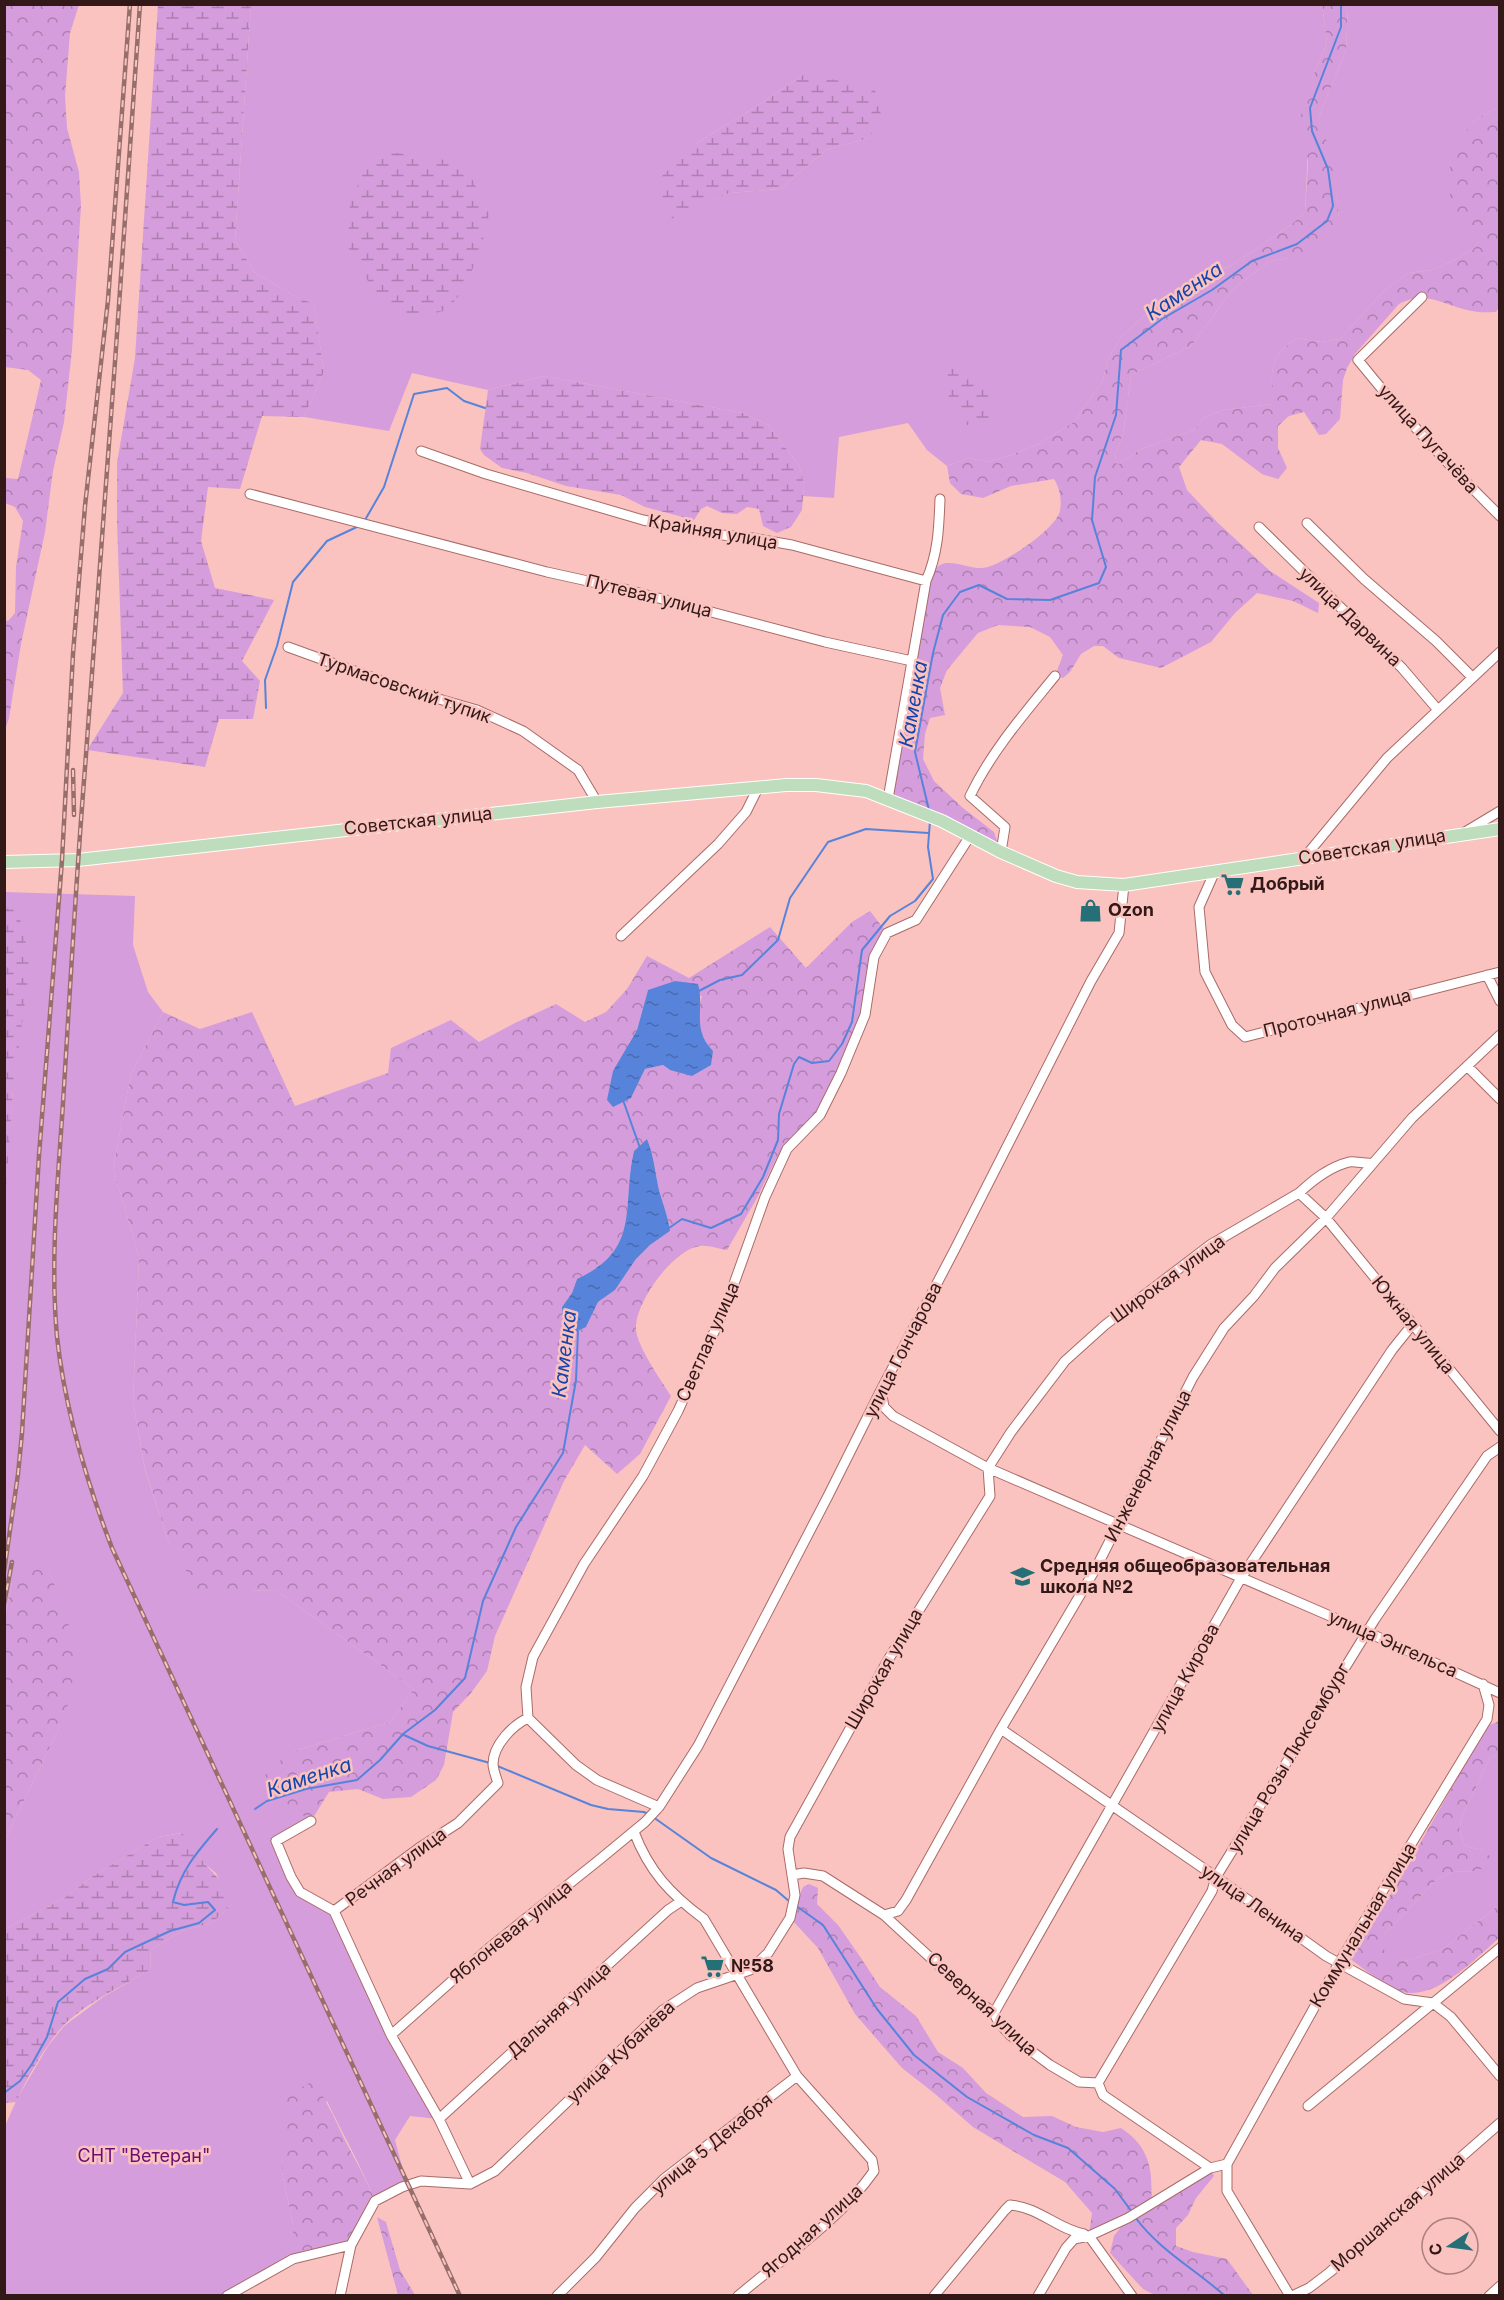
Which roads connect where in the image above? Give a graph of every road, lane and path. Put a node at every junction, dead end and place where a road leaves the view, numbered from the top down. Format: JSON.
{"nodes":[{"id":1,"x":1422,"y":297,"type":"dead end"},
{"id":2,"x":421,"y":451,"type":"dead end"},
{"id":3,"x":250,"y":494,"type":"dead end"},
{"id":4,"x":940,"y":499,"type":"dead end"},
{"id":5,"x":1500,"y":516,"type":"edge"},
{"id":6,"x":1307,"y":523,"type":"dead end"},
{"id":7,"x":1259,"y":527,"type":"dead end"},
{"id":8,"x":926,"y":581,"type":"junction"},
{"id":9,"x":288,"y":647,"type":"dead end"},
{"id":10,"x":1500,"y":652,"type":"edge"},
{"id":11,"x":912,"y":661,"type":"junction"},
{"id":12,"x":1055,"y":676,"type":"dead end"},
{"id":13,"x":1472,"y":677,"type":"junction"},
{"id":14,"x":1438,"y":710,"type":"junction"},
{"id":15,"x":758,"y":788,"type":"junction"},
{"id":16,"x":888,"y":799,"type":"junction"},
{"id":17,"x":597,"y":802,"type":"junction"},
{"id":18,"x":1500,"y":811,"type":"edge"},
{"id":19,"x":1500,"y":829,"type":"edge"},
{"id":20,"x":1463,"y":834,"type":"junction"},
{"id":21,"x":970,"y":836,"type":"junction"},
{"id":22,"x":1001,"y":852,"type":"junction"},
{"id":23,"x":1304,"y":858,"type":"junction"},
{"id":24,"x":4,"y":862,"type":"edge"},
{"id":25,"x":1215,"y":871,"type":"junction"},
{"id":26,"x":1124,"y":885,"type":"junction"},
{"id":27,"x":621,"y":936,"type":"dead end"},
{"id":28,"x":1500,"y":972,"type":"edge"},
{"id":29,"x":1487,"y":975,"type":"junction"},
{"id":30,"x":1500,"y":1000,"type":"edge"},
{"id":31,"x":1500,"y":1035,"type":"edge"},
{"id":32,"x":1467,"y":1066,"type":"junction"},
{"id":33,"x":1500,"y":1099,"type":"edge"},
{"id":34,"x":1373,"y":1163,"type":"junction"},
{"id":35,"x":1299,"y":1194,"type":"junction"},
{"id":36,"x":1326,"y":1218,"type":"junction"},
{"id":37,"x":1412,"y":1325,"type":"junction"},
{"id":38,"x":881,"y":1390,"type":"junction"},
{"id":39,"x":1500,"y":1431,"type":"edge"},
{"id":40,"x":1500,"y":1447,"type":"edge"},
{"id":41,"x":988,"y":1468,"type":"junction"},
{"id":42,"x":1118,"y":1525,"type":"junction"},
{"id":43,"x":1241,"y":1578,"type":"junction"},
{"id":44,"x":1367,"y":1632,"type":"junction"},
{"id":45,"x":1484,"y":1684,"type":"junction"},
{"id":46,"x":1500,"y":1693,"type":"edge"},
{"id":47,"x":528,"y":1718,"type":"junction"},
{"id":48,"x":1001,"y":1729,"type":"junction"},
{"id":49,"x":1112,"y":1806,"type":"junction"},
{"id":50,"x":656,"y":1810,"type":"junction"},
{"id":51,"x":311,"y":1821,"type":"dead end"},
{"id":52,"x":645,"y":1822,"type":"joint"},
{"id":53,"x":634,"y":1832,"type":"junction"},
{"id":54,"x":792,"y":1875,"type":"junction"},
{"id":55,"x":1216,"y":1877,"type":"junction"},
{"id":56,"x":680,"y":1902,"type":"junction"},
{"id":57,"x":334,"y":1911,"type":"junction"},
{"id":58,"x":884,"y":1915,"type":"junction"},
{"id":59,"x":1500,"y":1948,"type":"edge"},
{"id":60,"x":1339,"y":1963,"type":"junction"},
{"id":61,"x":737,"y":1975,"type":"junction"},
{"id":62,"x":1433,"y":2002,"type":"junction"},
{"id":63,"x":994,"y":2013,"type":"junction"},
{"id":64,"x":391,"y":2035,"type":"junction"},
{"id":65,"x":797,"y":2076,"type":"junction"},
{"id":66,"x":1500,"y":2076,"type":"edge"},
{"id":67,"x":1098,"y":2083,"type":"junction"},
{"id":68,"x":1308,"y":2106,"type":"dead end"},
{"id":69,"x":440,"y":2119,"type":"junction"},
{"id":70,"x":1500,"y":2123,"type":"edge"},
{"id":71,"x":1227,"y":2164,"type":"junction"},
{"id":72,"x":1210,"y":2168,"type":"junction"},
{"id":73,"x":470,"y":2184,"type":"junction"},
{"id":74,"x":1089,"y":2235,"type":"junction"},
{"id":75,"x":351,"y":2245,"type":"junction"},
{"id":76,"x":1500,"y":2286,"type":"edge"},
{"id":77,"x":227,"y":2295,"type":"edge"},
{"id":78,"x":340,"y":2295,"type":"edge"},
{"id":79,"x":557,"y":2295,"type":"edge"},
{"id":80,"x":738,"y":2295,"type":"edge"},
{"id":81,"x":934,"y":2295,"type":"edge"},
{"id":82,"x":1038,"y":2295,"type":"edge"},
{"id":83,"x":1132,"y":2295,"type":"edge"},
{"id":84,"x":1291,"y":2295,"type":"edge"},
{"id":85,"x":1489,"y":2295,"type":"edge"}],
"edges":[{"from":1,"to":5,"type":"street","name":"улица Пугачёва"},
{"from":2,"to":8,"type":"street","name":"Крайняя улица"},
{"from":3,"to":11,"type":"street","name":"Путевая улица"},
{"from":4,"to":8,"type":"street"},
{"from":6,"to":13,"type":"street","name":"улица Дарвина"},
{"from":7,"to":14,"type":"street","name":"улица Дарвина"},
{"from":8,"to":11,"type":"street"},
{"from":9,"to":17,"type":"street","name":"Турмасовский тупик"},
{"from":10,"to":13,"type":"street"},
{"from":11,"to":16,"type":"street"},
{"from":12,"to":22,"type":"street"},
{"from":13,"to":14,"type":"street"},
{"from":14,"to":23,"type":"street"},
{"from":15,"to":16,"type":"main road","name":"Советская улица"},
{"from":15,"to":17,"type":"main road","name":"Советская улица"},
{"from":15,"to":27,"type":"street"},
{"from":16,"to":21,"type":"main road","name":"Советская улица"},
{"from":17,"to":24,"type":"main road","name":"Советская улица"},
{"from":18,"to":20,"type":"street","name":"Советская улица"},
{"from":19,"to":20,"type":"main road","name":"Советская улица"},
{"from":20,"to":23,"type":"main road","name":"Советская улица"},
{"from":21,"to":22,"type":"main road","name":"Советская улица"},
{"from":21,"to":47,"type":"street","name":"Светлая улица"},
{"from":22,"to":26,"type":"main road","name":"Советская улица"},
{"from":23,"to":25,"type":"main road","name":"Советская улица"},
{"from":25,"to":26,"type":"main road","name":"Советская улица"},
{"from":25,"to":29,"type":"street","name":"Проточная улица"},
{"from":26,"to":38,"type":"street","name":"улица Гончарова"},
{"from":28,"to":29,"type":"street","name":"Проточная улица"},
{"from":29,"to":30,"type":"street"},
{"from":31,"to":32,"type":"street"},
{"from":32,"to":33,"type":"street"},
{"from":32,"to":34,"type":"street"},
{"from":34,"to":35,"type":"street","name":"Широкая улица"},
{"from":34,"to":36,"type":"street"},
{"from":35,"to":36,"type":"street"},
{"from":35,"to":41,"type":"street","name":"Широкая улица"},
{"from":36,"to":37,"type":"street","name":"Южная улица"},
{"from":36,"to":42,"type":"street","name":"Инженерная улица"},
{"from":37,"to":39,"type":"street","name":"Южная улица"},
{"from":37,"to":43,"type":"street","name":"улица Кирова"},
{"from":38,"to":41,"type":"street"},
{"from":38,"to":50,"type":"street","name":"улица Гончарова"},
{"from":40,"to":44,"type":"street","name":"улица Розы Люксембург"},
{"from":41,"to":42,"type":"street","name":"улица Энгельса"},
{"from":41,"to":54,"type":"street","name":"Широкая улица"},
{"from":42,"to":43,"type":"street","name":"улица Энгельса"},
{"from":42,"to":48,"type":"street","name":"Инженерная улица"},
{"from":43,"to":44,"type":"street","name":"улица Энгельса"},
{"from":43,"to":49,"type":"street","name":"улица Кирова"},
{"from":44,"to":45,"type":"street","name":"улица Энгельса"},
{"from":44,"to":55,"type":"street","name":"улица Розы Люксембург"},
{"from":45,"to":46,"type":"street","name":"улица Энгельса"},
{"from":45,"to":60,"type":"street","name":"Коммунальная улица"},
{"from":47,"to":50,"type":"street"},
{"from":47,"to":57,"type":"street","name":"Речная улица"},
{"from":48,"to":49,"type":"street","name":"улица Ленина"},
{"from":48,"to":58,"type":"street","name":"Инженерная улица"},
{"from":49,"to":55,"type":"street","name":"улица Ленина"},
{"from":49,"to":63,"type":"street","name":"улица Кирова"},
{"from":50,"to":52,"type":"street","name":"улица Гончарова"},
{"from":51,"to":57,"type":"street","name":"Речная улица"},
{"from":52,"to":53,"type":"street","name":"Яблоневая улица"},
{"from":53,"to":56,"type":"street"},
{"from":53,"to":64,"type":"street","name":"Яблоневая улица"},
{"from":54,"to":58,"type":"street","name":"Северная улица"},
{"from":54,"to":61,"type":"street","name":"улица Кубанёва"},
{"from":55,"to":60,"type":"street","name":"улица Ленина"},
{"from":55,"to":67,"type":"street","name":"улица Розы Люксембург"},
{"from":56,"to":61,"type":"street"},
{"from":56,"to":69,"type":"street","name":"Дальняя улица"},
{"from":57,"to":64,"type":"street"},
{"from":58,"to":63,"type":"street","name":"Северная улица"},
{"from":59,"to":62,"type":"street"},
{"from":60,"to":62,"type":"street","name":"улица Ленина"},
{"from":60,"to":71,"type":"street","name":"Коммунальная улица"},
{"from":61,"to":65,"type":"street"},
{"from":61,"to":73,"type":"street","name":"улица Кубанёва"},
{"from":62,"to":66,"type":"street"},
{"from":62,"to":68,"type":"street"},
{"from":63,"to":67,"type":"street","name":"Северная улица"},
{"from":64,"to":69,"type":"street"},
{"from":65,"to":79,"type":"street","name":"улица 5 Декабря"},
{"from":65,"to":80,"type":"street","name":"Ягодная улица"},
{"from":67,"to":72,"type":"street"},
{"from":69,"to":73,"type":"street"},
{"from":70,"to":84,"type":"street","name":"Моршанская улица"},
{"from":71,"to":72,"type":"street"},
{"from":71,"to":84,"type":"street"},
{"from":72,"to":74,"type":"street"},
{"from":73,"to":75,"type":"street"},
{"from":74,"to":81,"type":"street"},
{"from":74,"to":82,"type":"street"},
{"from":74,"to":83,"type":"street"},
{"from":75,"to":77,"type":"street"},
{"from":75,"to":78,"type":"street"},
{"from":76,"to":85,"type":"street"}]}
